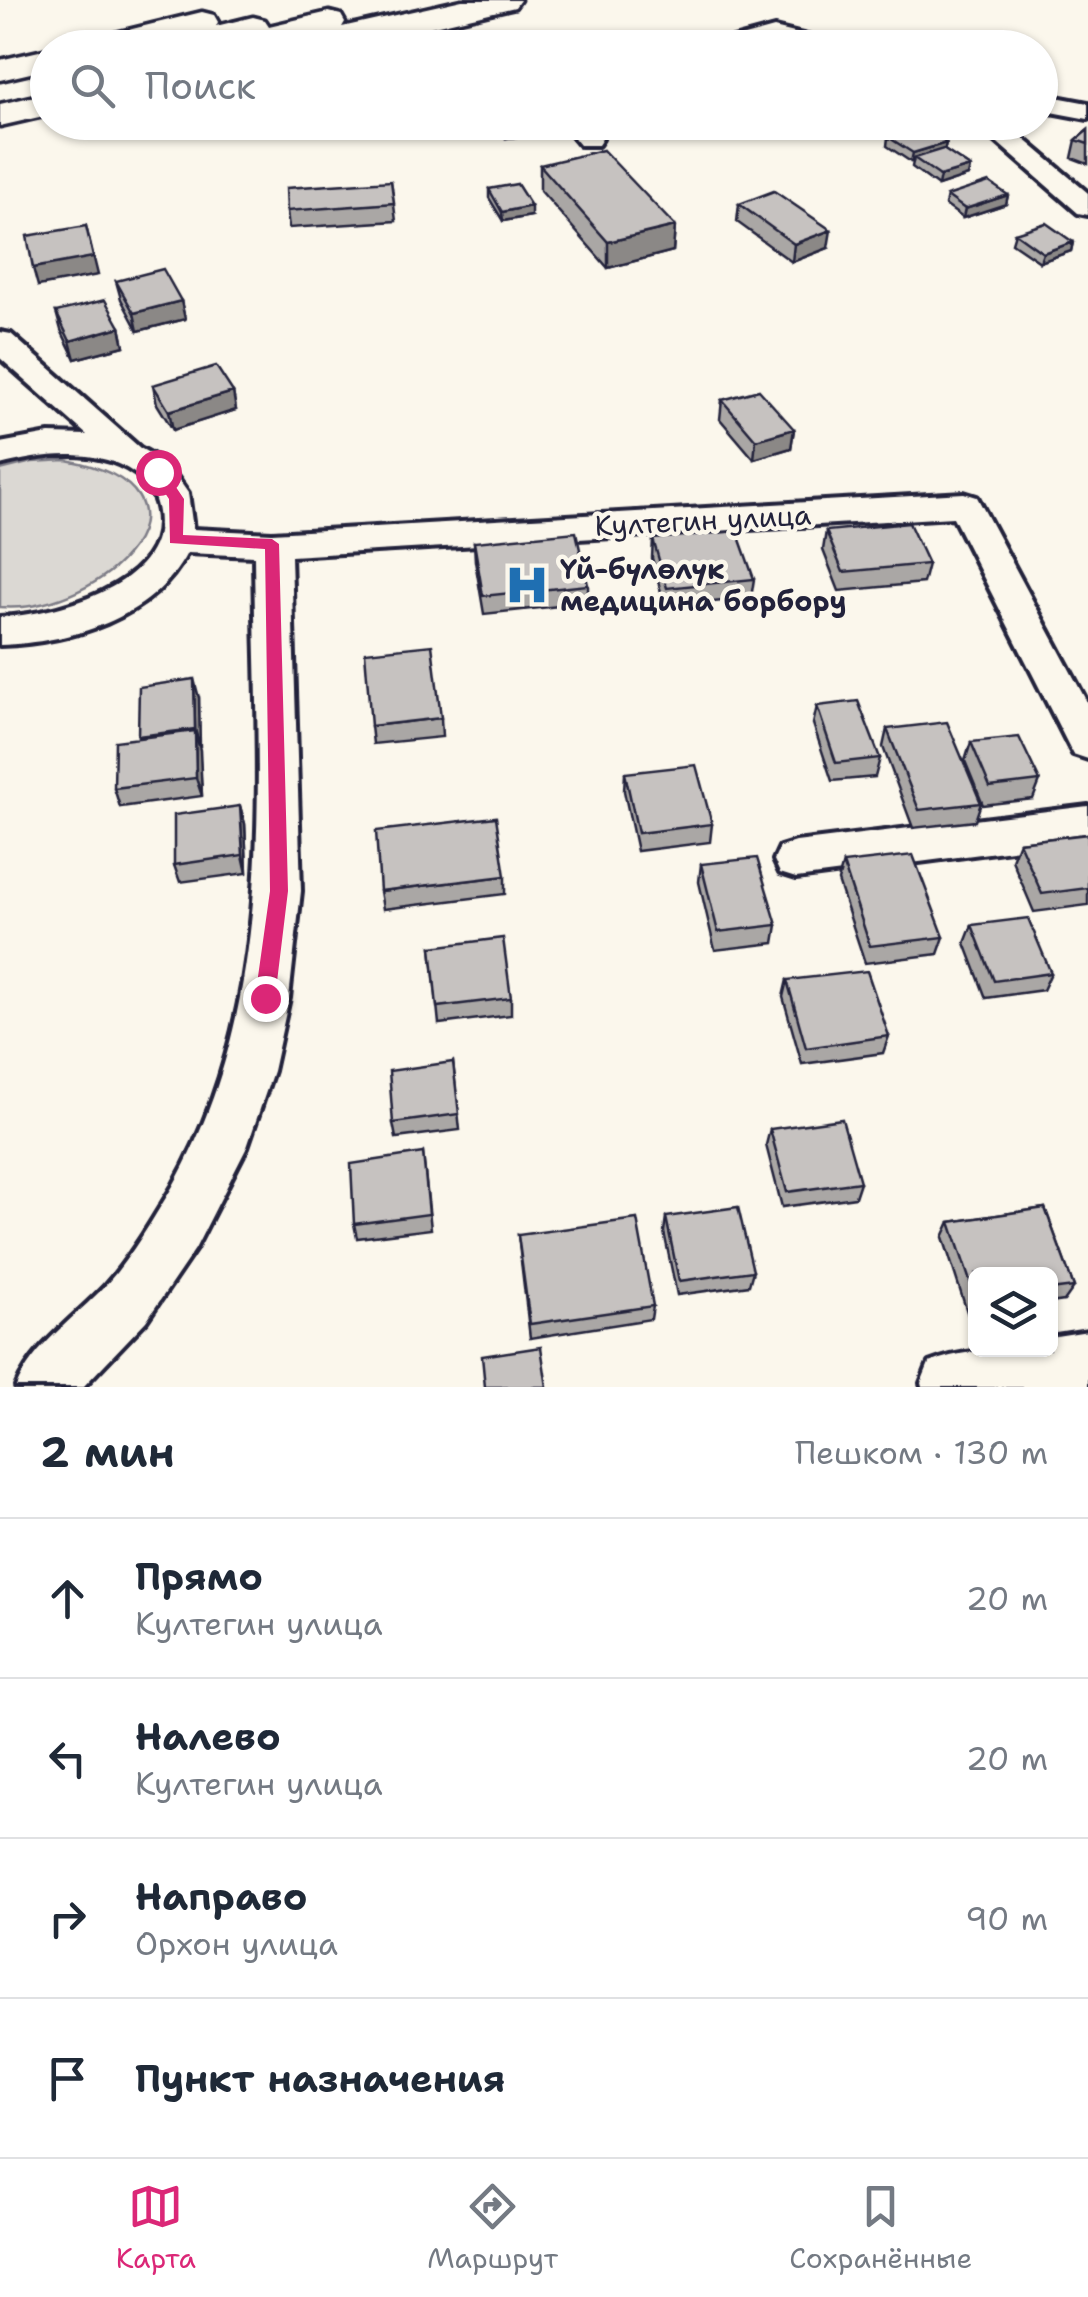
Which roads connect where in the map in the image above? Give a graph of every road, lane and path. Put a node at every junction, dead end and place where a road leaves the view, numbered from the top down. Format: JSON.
{"nodes":[{"id":1,"x":297,"y":0,"type":"edge"},
{"id":2,"x":368,"y":0,"type":"edge"},
{"id":3,"x":424,"y":0,"type":"edge"},
{"id":4,"x":504,"y":0,"type":"edge"},
{"id":5,"x":171,"y":30,"type":"edge"},
{"id":6,"x":241,"y":30,"type":"edge"},
{"id":7,"x":296,"y":30,"type":"edge"},
{"id":8,"x":373,"y":30,"type":"edge"},
{"id":9,"x":30,"y":63,"type":"edge"},
{"id":10,"x":0,"y":70,"type":"edge"},
{"id":11,"x":30,"y":79,"type":"edge"},
{"id":12,"x":0,"y":86,"type":"edge"},
{"id":13,"x":30,"y":92,"type":"edge"},
{"id":14,"x":0,"y":99,"type":"edge"},
{"id":15,"x":1058,"y":106,"type":"edge"},
{"id":16,"x":30,"y":108,"type":"edge"},
{"id":17,"x":1088,"y":112,"type":"edge"},
{"id":18,"x":0,"y":114,"type":"edge"},
{"id":19,"x":1008,"y":140,"type":"edge"},
{"id":20,"x":1088,"y":207,"type":"edge"},
{"id":21,"x":0,"y":340,"type":"edge"},
{"id":22,"x":126,"y":453,"type":"junction"},
{"id":23,"x":0,"y":454,"type":"edge"},
{"id":24,"x":175,"y":540,"type":"junction"},
{"id":25,"x":272,"y":544,"type":"junction"},
{"id":26,"x":0,"y":631,"type":"edge"},
{"id":27,"x":1088,"y":743,"type":"edge"},
{"id":28,"x":1088,"y":823,"type":"edge"},
{"id":29,"x":796,"y":860,"type":"dead end"},
{"id":30,"x":1088,"y":1360,"type":"edge"},
{"id":31,"x":949,"y":1382,"type":"dead end"},
{"id":32,"x":44,"y":1387,"type":"edge"}],
"edges":[{"from":1,"to":5,"type":"highway"},
{"from":2,"to":6,"type":"highway"},
{"from":3,"to":7,"type":"highway"},
{"from":4,"to":8,"type":"highway"},
{"from":9,"to":10,"type":"highway"},
{"from":11,"to":12,"type":"highway"},
{"from":13,"to":14,"type":"highway"},
{"from":15,"to":17,"type":"street"},
{"from":16,"to":18,"type":"highway"},
{"from":19,"to":20,"type":"street"},
{"from":21,"to":22,"type":"street"},
{"from":22,"to":23,"type":"street"},
{"from":22,"to":24,"type":"street"},
{"from":24,"to":25,"type":"street","name":"Култегин улица"},
{"from":24,"to":26,"type":"street"},
{"from":25,"to":27,"type":"street","name":"Култегин улица"},
{"from":25,"to":32,"type":"street"},
{"from":28,"to":29,"type":"street"},
{"from":30,"to":31,"type":"street"}]}
